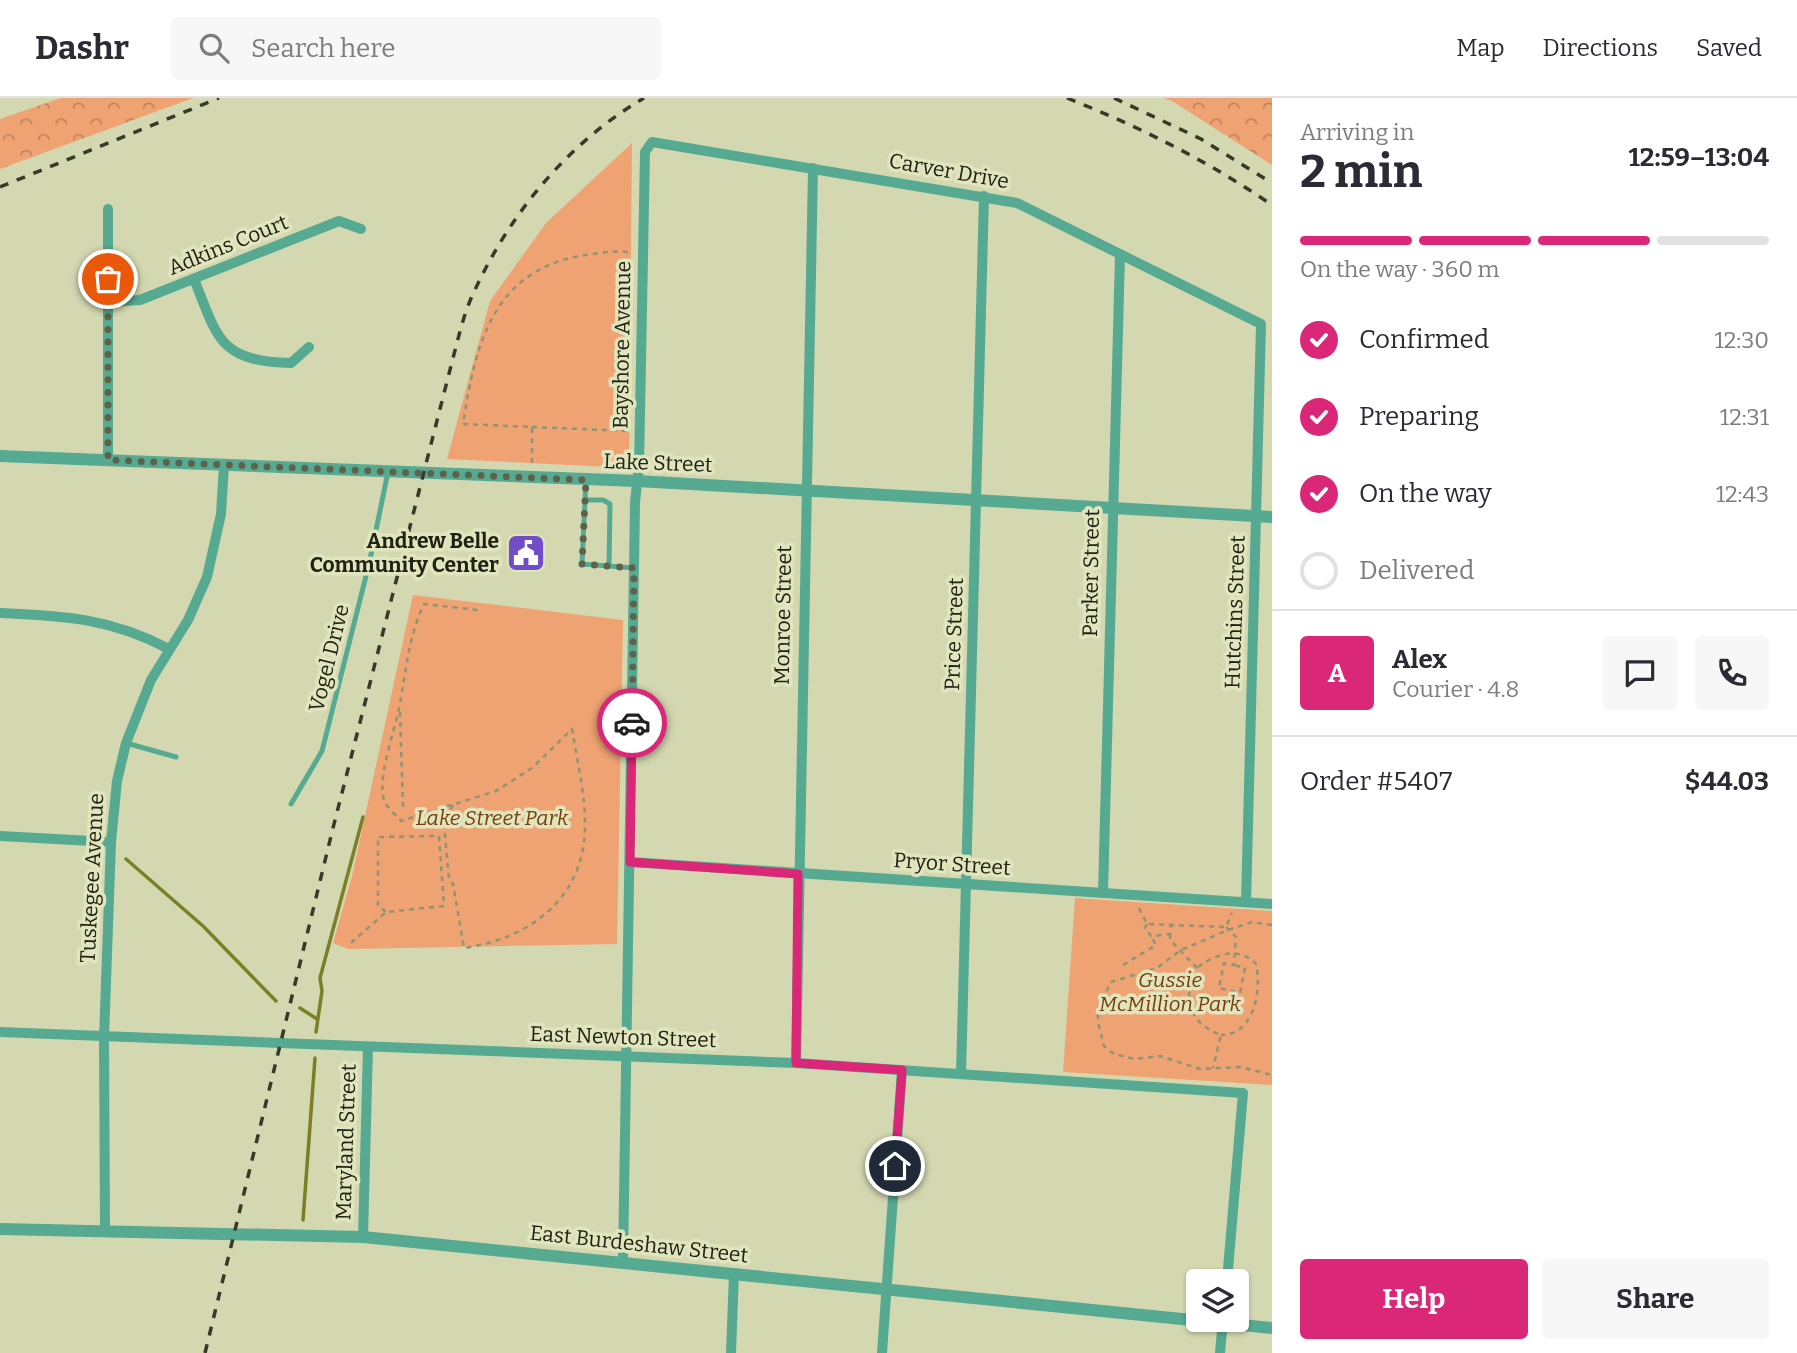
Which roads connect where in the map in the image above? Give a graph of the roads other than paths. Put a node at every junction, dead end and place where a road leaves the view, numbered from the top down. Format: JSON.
{"nodes":[{"id":1,"x":648,"y":144,"type":"joint"},
{"id":2,"x":813,"y":168,"type":"junction"},
{"id":3,"x":984,"y":196,"type":"junction"},
{"id":4,"x":108,"y":209,"type":"dead end"},
{"id":5,"x":360,"y":229,"type":"dead end"},
{"id":6,"x":1120,"y":255,"type":"junction"},
{"id":7,"x":194,"y":279,"type":"junction"},
{"id":8,"x":108,"y":302,"type":"junction"},
{"id":9,"x":1261,"y":324,"type":"joint"},
{"id":10,"x":309,"y":347,"type":"dead end"},
{"id":11,"x":0,"y":456,"type":"edge"},
{"id":12,"x":108,"y":460,"type":"junction"},
{"id":13,"x":224,"y":465,"type":"junction"},
{"id":14,"x":388,"y":472,"type":"junction"},
{"id":15,"x":586,"y":480,"type":"junction"},
{"id":16,"x":637,"y":481,"type":"junction"},
{"id":17,"x":805,"y":490,"type":"junction"},
{"id":18,"x":978,"y":499,"type":"junction"},
{"id":19,"x":585,"y":500,"type":"junction"},
{"id":20,"x":1112,"y":507,"type":"junction"},
{"id":21,"x":1257,"y":516,"type":"junction"},
{"id":22,"x":1272,"y":517,"type":"edge"},
{"id":23,"x":610,"y":566,"type":"junction"},
{"id":24,"x":634,"y":568,"type":"junction"},
{"id":25,"x":0,"y":613,"type":"edge"},
{"id":26,"x":169,"y":649,"type":"junction"},
{"id":27,"x":126,"y":743,"type":"junction"},
{"id":28,"x":176,"y":757,"type":"dead end"},
{"id":29,"x":291,"y":804,"type":"dead end"},
{"id":30,"x":0,"y":836,"type":"edge"},
{"id":31,"x":111,"y":842,"type":"junction"},
{"id":32,"x":630,"y":862,"type":"junction"},
{"id":33,"x":798,"y":874,"type":"junction"},
{"id":34,"x":966,"y":884,"type":"junction"},
{"id":35,"x":1103,"y":893,"type":"junction"},
{"id":36,"x":1246,"y":902,"type":"junction"},
{"id":37,"x":1272,"y":904,"type":"edge"},
{"id":38,"x":0,"y":1032,"type":"edge"},
{"id":39,"x":104,"y":1038,"type":"junction"},
{"id":40,"x":368,"y":1047,"type":"junction"},
{"id":41,"x":629,"y":1056,"type":"junction"},
{"id":42,"x":796,"y":1063,"type":"junction"},
{"id":43,"x":902,"y":1070,"type":"junction"},
{"id":44,"x":961,"y":1074,"type":"junction"},
{"id":45,"x":0,"y":1229,"type":"edge"},
{"id":46,"x":105,"y":1230,"type":"junction"},
{"id":47,"x":363,"y":1237,"type":"junction"},
{"id":48,"x":624,"y":1261,"type":"junction"},
{"id":49,"x":1228,"y":1269,"type":"edge"},
{"id":50,"x":734,"y":1273,"type":"junction"},
{"id":51,"x":887,"y":1288,"type":"junction"},
{"id":52,"x":1186,"y":1317,"type":"edge"},
{"id":53,"x":1249,"y":1325,"type":"edge"},
{"id":54,"x":1272,"y":1328,"type":"edge"},
{"id":55,"x":1222,"y":1332,"type":"edge"},
{"id":56,"x":731,"y":1353,"type":"edge"},
{"id":57,"x":882,"y":1353,"type":"edge"},
{"id":58,"x":1220,"y":1353,"type":"edge"}],
"edges":[{"from":1,"to":2,"type":"street","name":"Carver Drive"},
{"from":1,"to":16,"type":"street","name":"Bayshore Avenue"},
{"from":2,"to":3,"type":"street","name":"Carver Drive"},
{"from":2,"to":17,"type":"street","name":"Monroe Street"},
{"from":3,"to":6,"type":"street","name":"Carver Drive"},
{"from":3,"to":18,"type":"street","name":"Price Street"},
{"from":4,"to":8,"type":"street"},
{"from":5,"to":7,"type":"street","name":"Adkins Court"},
{"from":6,"to":9,"type":"street","name":"Carver Drive"},
{"from":6,"to":20,"type":"street","name":"Parker Street"},
{"from":7,"to":8,"type":"street","name":"Adkins Court"},
{"from":7,"to":10,"type":"street"},
{"from":8,"to":12,"type":"street"},
{"from":9,"to":21,"type":"street","name":"Hutchins Street"},
{"from":11,"to":12,"type":"street","name":"Lake Street"},
{"from":12,"to":13,"type":"street","name":"Lake Street"},
{"from":13,"to":14,"type":"street","name":"Lake Street"},
{"from":13,"to":26,"type":"street","name":"Tuskegee Avenue"},
{"from":14,"to":15,"type":"street","name":"Lake Street"},
{"from":14,"to":29,"type":"lane","name":"Vogel Drive"},
{"from":15,"to":16,"type":"street","name":"Lake Street"},
{"from":15,"to":19,"type":"lane"},
{"from":16,"to":17,"type":"street","name":"Lake Street"},
{"from":16,"to":24,"type":"street","name":"Bayshore Avenue"},
{"from":17,"to":18,"type":"street","name":"Lake Street"},
{"from":17,"to":33,"type":"street","name":"Monroe Street"},
{"from":18,"to":20,"type":"street","name":"Lake Street"},
{"from":18,"to":34,"type":"street","name":"Price Street"},
{"from":19,"to":23,"type":"lane"},
{"from":19,"to":23,"type":"lane"},
{"from":20,"to":21,"type":"street","name":"Lake Street"},
{"from":20,"to":35,"type":"street","name":"Parker Street"},
{"from":21,"to":22,"type":"street","name":"Lake Street"},
{"from":21,"to":36,"type":"street","name":"Hutchins Street"},
{"from":23,"to":24,"type":"lane"},
{"from":24,"to":32,"type":"street","name":"Bayshore Avenue"},
{"from":25,"to":26,"type":"street"},
{"from":26,"to":27,"type":"street","name":"Tuskegee Avenue"},
{"from":27,"to":28,"type":"lane"},
{"from":27,"to":31,"type":"street","name":"Tuskegee Avenue"},
{"from":30,"to":31,"type":"street"},
{"from":31,"to":39,"type":"street","name":"Tuskegee Avenue"},
{"from":32,"to":33,"type":"street","name":"Pryor Street"},
{"from":32,"to":41,"type":"street","name":"Bayshore Avenue"},
{"from":33,"to":34,"type":"street","name":"Pryor Street"},
{"from":33,"to":42,"type":"street","name":"Monroe Street"},
{"from":34,"to":35,"type":"street","name":"Pryor Street"},
{"from":34,"to":44,"type":"street","name":"Price Street"},
{"from":35,"to":36,"type":"street","name":"Pryor Street"},
{"from":36,"to":37,"type":"street","name":"Pryor Street"},
{"from":38,"to":39,"type":"street","name":"East Newton Street"},
{"from":39,"to":40,"type":"street","name":"East Newton Street"},
{"from":39,"to":46,"type":"street","name":"Tuskegee Avenue"},
{"from":40,"to":41,"type":"street","name":"East Newton Street"},
{"from":40,"to":47,"type":"street","name":"Maryland Street"},
{"from":41,"to":42,"type":"street","name":"East Newton Street"},
{"from":41,"to":48,"type":"street","name":"Bayshore Avenue"},
{"from":42,"to":43,"type":"street","name":"East Newton Street"},
{"from":43,"to":44,"type":"street","name":"East Newton Street"},
{"from":43,"to":51,"type":"street"},
{"from":44,"to":49,"type":"street","name":"East Newton Street"},
{"from":45,"to":46,"type":"street","name":"East Burdeshaw Street"},
{"from":46,"to":47,"type":"street","name":"East Burdeshaw Street"},
{"from":47,"to":48,"type":"street","name":"East Burdeshaw Street"},
{"from":48,"to":50,"type":"street","name":"East Burdeshaw Street"},
{"from":50,"to":51,"type":"street","name":"East Burdeshaw Street"},
{"from":50,"to":56,"type":"street"},
{"from":51,"to":52,"type":"street","name":"East Burdeshaw Street"},
{"from":51,"to":57,"type":"street"},
{"from":53,"to":54,"type":"street","name":"East Burdeshaw Street"},
{"from":55,"to":58,"type":"street"}]}
